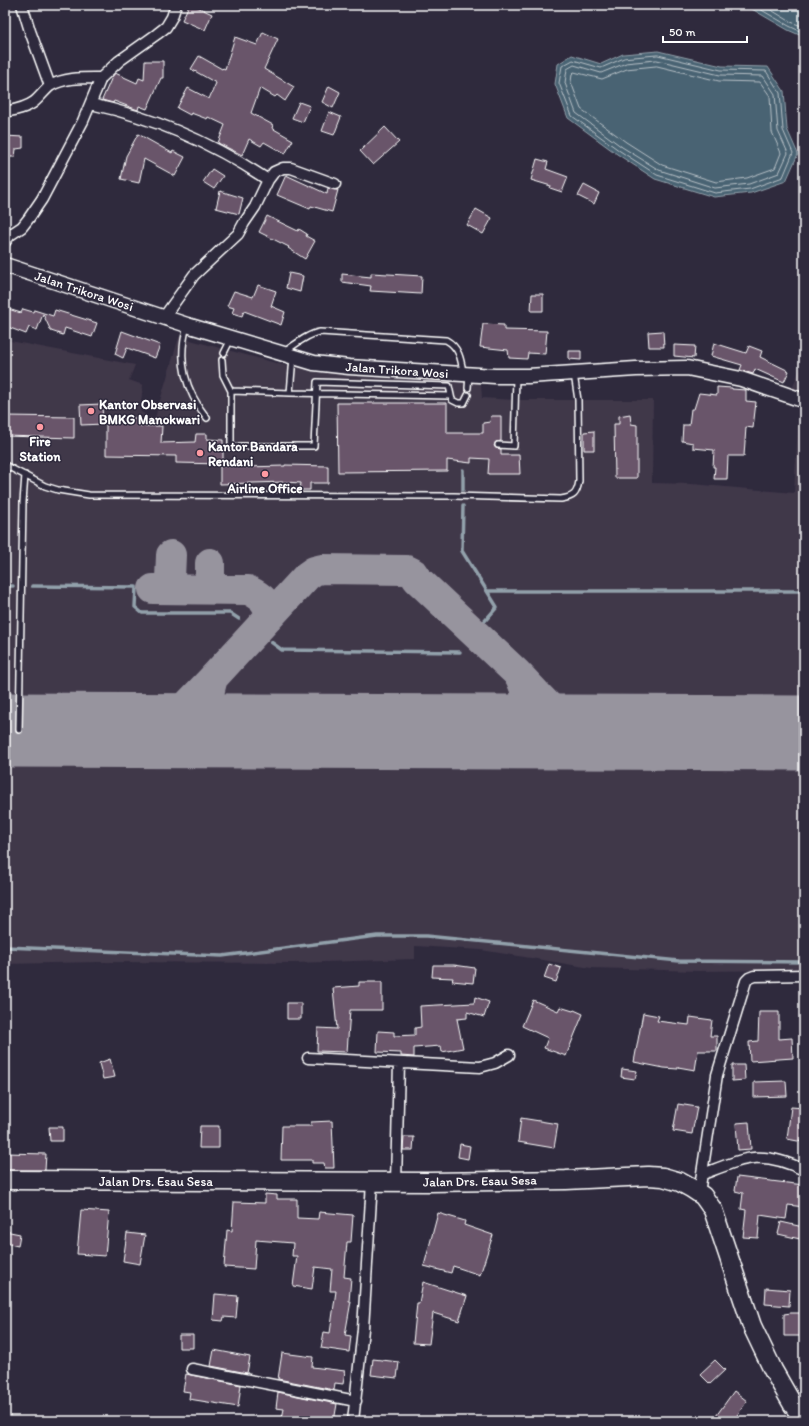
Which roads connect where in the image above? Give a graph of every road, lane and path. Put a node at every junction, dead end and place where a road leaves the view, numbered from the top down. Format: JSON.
{"nodes":[{"id":1,"x":22,"y":5,"type":"edge"},
{"id":2,"x":176,"y":5,"type":"edge"},
{"id":3,"x":101,"y":78,"type":"junction"},
{"id":4,"x":50,"y":86,"type":"junction"},
{"id":5,"x":91,"y":104,"type":"junction"},
{"id":6,"x":5,"y":112,"type":"edge"},
{"id":7,"x":268,"y":180,"type":"junction"},
{"id":8,"x":335,"y":184,"type":"dead end"},
{"id":9,"x":5,"y":242,"type":"edge"},
{"id":10,"x":5,"y":265,"type":"edge"},
{"id":11,"x":164,"y":316,"type":"junction"},
{"id":12,"x":187,"y":325,"type":"junction"},
{"id":13,"x":231,"y":338,"type":"junction"},
{"id":14,"x":224,"y":353,"type":"dead end"},
{"id":15,"x":288,"y":356,"type":"junction"},
{"id":16,"x":222,"y":360,"type":"dead end"},
{"id":17,"x":574,"y":374,"type":"junction"},
{"id":18,"x":516,"y":376,"type":"junction"},
{"id":19,"x":467,"y":379,"type":"junction"},
{"id":20,"x":231,"y":391,"type":"junction"},
{"id":21,"x":290,"y":393,"type":"junction"},
{"id":22,"x":316,"y":394,"type":"junction"},
{"id":23,"x":468,"y":395,"type":"dead end"},
{"id":24,"x":450,"y":396,"type":"junction"},
{"id":25,"x":802,"y":400,"type":"edge"},
{"id":26,"x":207,"y":418,"type":"dead end"},
{"id":27,"x":498,"y":445,"type":"dead end"},
{"id":28,"x":5,"y":465,"type":"edge"},
{"id":29,"x":25,"y":475,"type":"junction"},
{"id":30,"x":19,"y":730,"type":"dead end"},
{"id":31,"x":804,"y":975,"type":"edge"},
{"id":32,"x":509,"y":1055,"type":"dead end"},
{"id":33,"x":308,"y":1058,"type":"dead end"},
{"id":34,"x":399,"y":1064,"type":"junction"},
{"id":35,"x":804,"y":1170,"type":"edge"},
{"id":36,"x":703,"y":1174,"type":"junction"},
{"id":37,"x":5,"y":1180,"type":"edge"},
{"id":38,"x":372,"y":1182,"type":"junction"},
{"id":39,"x":396,"y":1182,"type":"junction"},
{"id":40,"x":699,"y":1193,"type":"junction"},
{"id":41,"x":192,"y":1369,"type":"dead end"},
{"id":42,"x":356,"y":1400,"type":"junction"},
{"id":43,"x":804,"y":1420,"type":"edge"},
{"id":44,"x":353,"y":1421,"type":"edge"}],
"edges":[{"from":1,"to":4,"type":"street"},
{"from":2,"to":3,"type":"street"},
{"from":3,"to":4,"type":"street"},
{"from":3,"to":5,"type":"street"},
{"from":4,"to":6,"type":"street"},
{"from":5,"to":7,"type":"street"},
{"from":5,"to":9,"type":"street"},
{"from":7,"to":8,"type":"street"},
{"from":7,"to":11,"type":"street"},
{"from":10,"to":11,"type":"street","name":"Jalan Trikora Wosi"},
{"from":11,"to":12,"type":"street","name":"Jalan Trikora Wosi"},
{"from":12,"to":13,"type":"street","name":"Jalan Trikora Wosi"},
{"from":12,"to":26,"type":"lane"},
{"from":13,"to":14,"type":"lane"},
{"from":13,"to":15,"type":"street","name":"Jalan Trikora Wosi"},
{"from":15,"to":19,"type":"street","name":"Jalan Trikora Wosi"},
{"from":15,"to":19,"type":"lane"},
{"from":15,"to":21,"type":"lane"},
{"from":16,"to":20,"type":"lane"},
{"from":17,"to":18,"type":"street","name":"Jalan Trikora Wosi"},
{"from":17,"to":25,"type":"street","name":"Jalan Trikora Wosi"},
{"from":17,"to":29,"type":"lane"},
{"from":18,"to":19,"type":"street","name":"Jalan Trikora Wosi"},
{"from":18,"to":27,"type":"lane"},
{"from":20,"to":21,"type":"lane"},
{"from":20,"to":22,"type":"lane"},
{"from":21,"to":22,"type":"lane"},
{"from":22,"to":24,"type":"lane"},
{"from":22,"to":24,"type":"lane"},
{"from":23,"to":24,"type":"lane"},
{"from":28,"to":29,"type":"lane"},
{"from":29,"to":30,"type":"lane"},
{"from":31,"to":36,"type":"street"},
{"from":32,"to":34,"type":"street"},
{"from":33,"to":34,"type":"street"},
{"from":34,"to":39,"type":"street"},
{"from":35,"to":36,"type":"street"},
{"from":36,"to":40,"type":"street"},
{"from":37,"to":38,"type":"highway","name":"Jalan Drs. Esau Sesa"},
{"from":38,"to":39,"type":"highway","name":"Jalan Drs. Esau Sesa"},
{"from":38,"to":42,"type":"street"},
{"from":39,"to":40,"type":"highway","name":"Jalan Drs. Esau Sesa"},
{"from":40,"to":43,"type":"highway","name":"Jalan Drs. Esau Sesa"},
{"from":41,"to":42,"type":"street"},
{"from":42,"to":44,"type":"street"}]}
